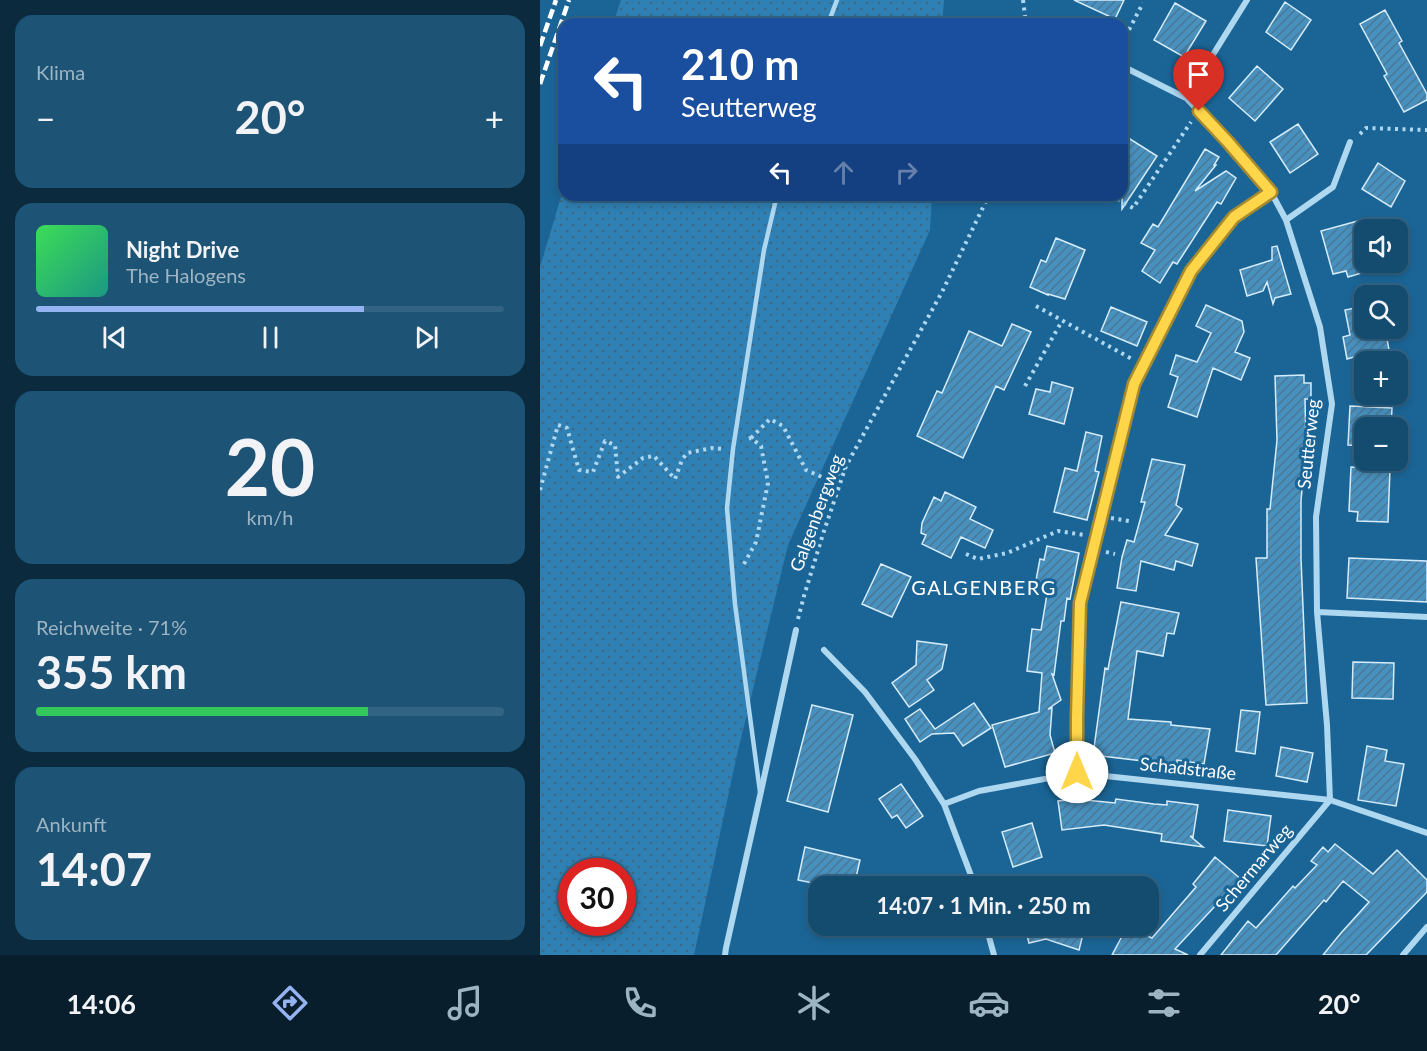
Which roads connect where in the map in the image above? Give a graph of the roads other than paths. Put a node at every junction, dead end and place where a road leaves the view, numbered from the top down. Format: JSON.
{"nodes":[{"id":1,"x":837,"y":0,"type":"edge"},
{"id":2,"x":1247,"y":0,"type":"edge"},
{"id":3,"x":830,"y":18,"type":"edge"},
{"id":4,"x":1128,"y":69,"type":"edge"},
{"id":5,"x":1186,"y":98,"type":"junction"},
{"id":6,"x":1350,"y":142,"type":"road end"},
{"id":7,"x":1271,"y":192,"type":"junction"},
{"id":8,"x":776,"y":201,"type":"edge"},
{"id":9,"x":1286,"y":220,"type":"junction"},
{"id":10,"x":1317,"y":612,"type":"junction"},
{"id":11,"x":1427,"y":617,"type":"edge"},
{"id":12,"x":796,"y":630,"type":"road end"},
{"id":13,"x":824,"y":650,"type":"dead end"},
{"id":14,"x":1077,"y":772,"type":"junction"},
{"id":15,"x":760,"y":796,"type":"junction"},
{"id":16,"x":1330,"y":800,"type":"junction"},
{"id":17,"x":944,"y":804,"type":"junction"},
{"id":18,"x":1427,"y":834,"type":"edge"},
{"id":19,"x":971,"y":876,"type":"edge"},
{"id":20,"x":1427,"y":927,"type":"edge"},
{"id":21,"x":989,"y":936,"type":"edge"},
{"id":22,"x":725,"y":955,"type":"edge"},
{"id":23,"x":994,"y":955,"type":"edge"},
{"id":24,"x":1200,"y":955,"type":"edge"},
{"id":25,"x":1403,"y":955,"type":"edge"}],
"edges":[{"from":1,"to":3,"type":"lane"},
{"from":2,"to":5,"type":"street"},
{"from":4,"to":5,"type":"street","name":"Seutterweg"},
{"from":5,"to":7,"type":"street","name":"Seutterweg"},
{"from":6,"to":9,"type":"street"},
{"from":7,"to":9,"type":"street","name":"Seutterweg"},
{"from":7,"to":14,"type":"street"},
{"from":8,"to":15,"type":"lane"},
{"from":9,"to":10,"type":"street","name":"Seutterweg"},
{"from":10,"to":11,"type":"street"},
{"from":10,"to":16,"type":"street","name":"Seutterweg"},
{"from":12,"to":15,"type":"street"},
{"from":13,"to":17,"type":"street"},
{"from":14,"to":16,"type":"street","name":"Schadstraße"},
{"from":14,"to":17,"type":"street","name":"Schadstraße"},
{"from":15,"to":22,"type":"street"},
{"from":16,"to":18,"type":"street","name":"Schadstraße"},
{"from":16,"to":24,"type":"street","name":"Schermarweg"},
{"from":17,"to":19,"type":"street"},
{"from":20,"to":25,"type":"street"},
{"from":21,"to":23,"type":"street"}]}
